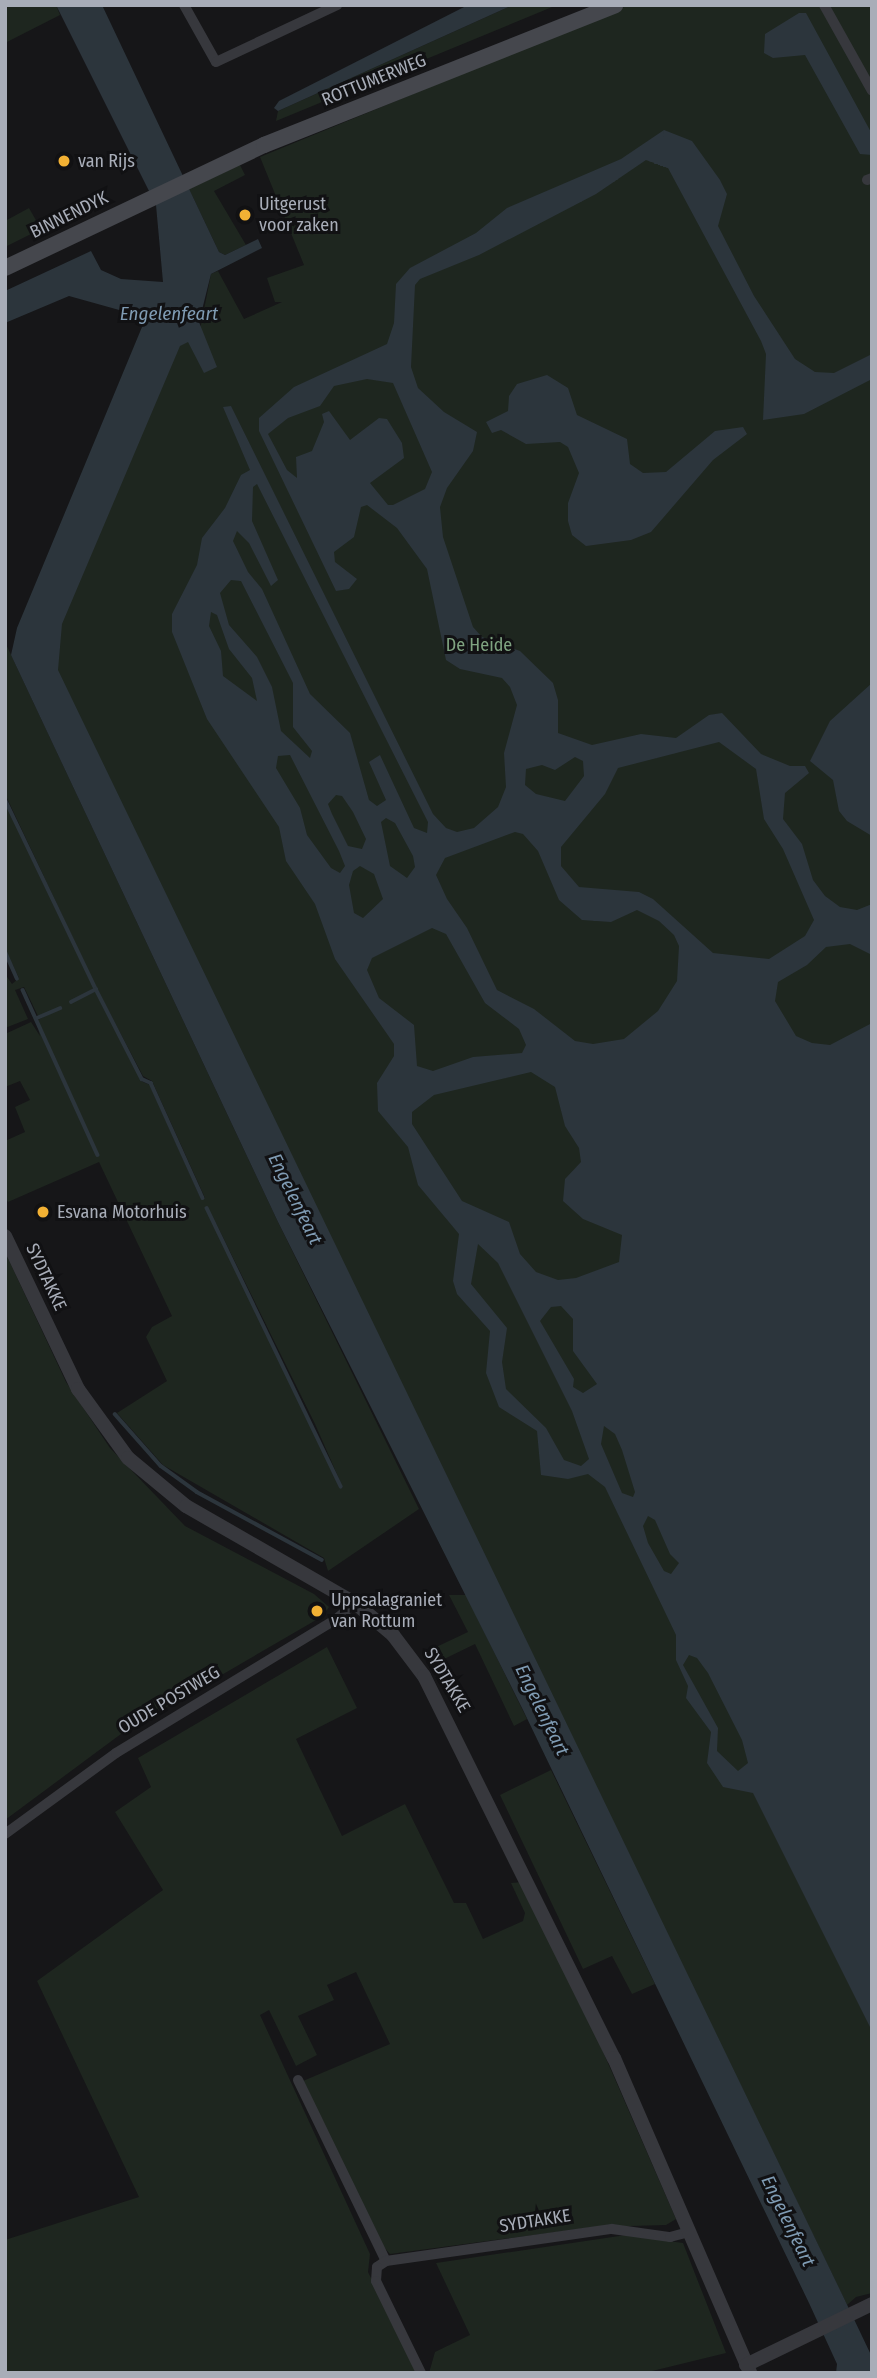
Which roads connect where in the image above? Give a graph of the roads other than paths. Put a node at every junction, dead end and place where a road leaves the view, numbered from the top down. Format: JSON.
{"nodes":[{"id":1,"x":184,"y":5,"type":"edge"},
{"id":2,"x":337,"y":5,"type":"edge"},
{"id":3,"x":615,"y":5,"type":"edge"},
{"id":4,"x":824,"y":5,"type":"edge"},
{"id":5,"x":872,"y":92,"type":"edge"},
{"id":6,"x":150,"y":197,"type":"joint"},
{"id":7,"x":5,"y":268,"type":"edge"},
{"id":8,"x":5,"y":1236,"type":"edge"},
{"id":9,"x":355,"y":1603,"type":"junction"},
{"id":10,"x":5,"y":1833,"type":"edge"},
{"id":11,"x":298,"y":2080,"type":"dead end"},
{"id":12,"x":689,"y":2232,"type":"junction"},
{"id":13,"x":386,"y":2261,"type":"junction"},
{"id":14,"x":872,"y":2304,"type":"edge"},
{"id":15,"x":748,"y":2369,"type":"edge"},
{"id":16,"x":421,"y":2373,"type":"edge"}],
"edges":[{"from":1,"to":2,"type":"street"},
{"from":3,"to":6,"type":"main road","name":"ROTTUMERWEG"},
{"from":4,"to":5,"type":"street"},
{"from":6,"to":7,"type":"main road","name":"BINNENDYK"},
{"from":8,"to":9,"type":"street","name":"SYDTAKKE"},
{"from":9,"to":10,"type":"street","name":"OUDE POSTWEG"},
{"from":9,"to":12,"type":"street","name":"SYDTAKKE"},
{"from":11,"to":13,"type":"street"},
{"from":12,"to":13,"type":"street","name":"SYDTAKKE"},
{"from":12,"to":15,"type":"street","name":"SYDTAKKE"},
{"from":13,"to":16,"type":"street"},
{"from":14,"to":15,"type":"street"}]}
